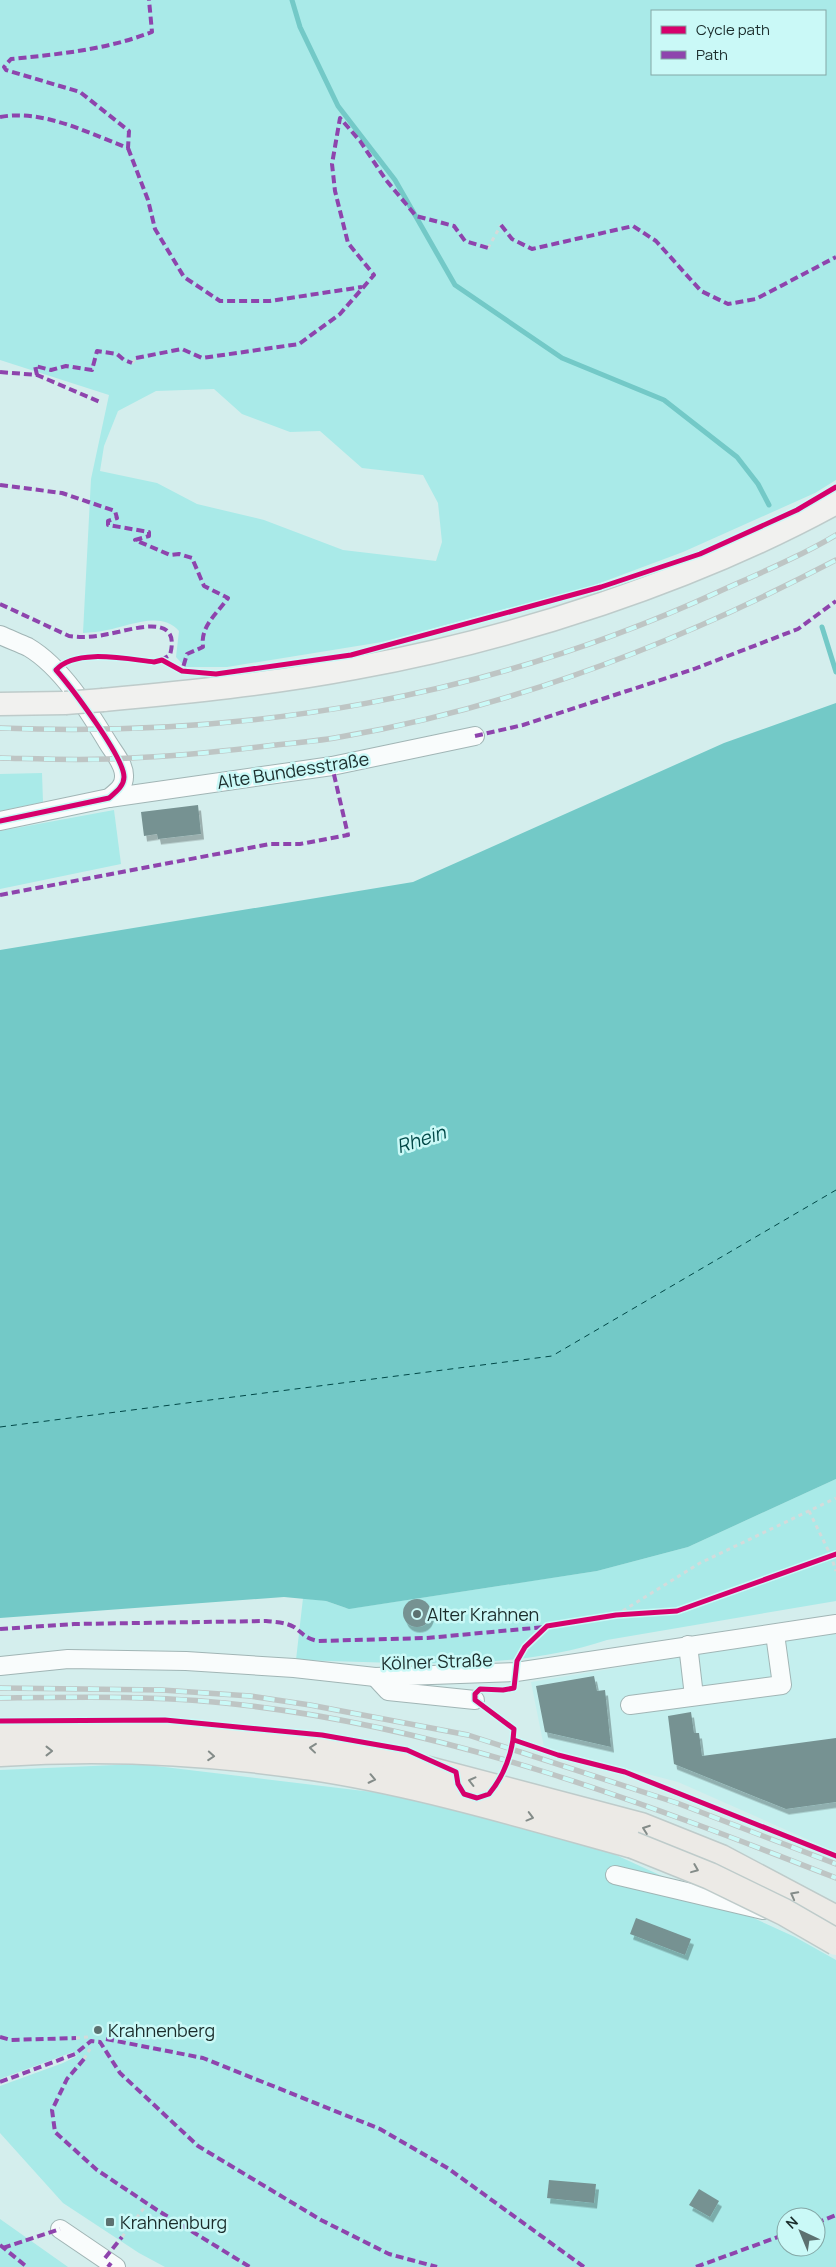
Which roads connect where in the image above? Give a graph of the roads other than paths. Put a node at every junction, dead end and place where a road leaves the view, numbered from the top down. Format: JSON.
{"nodes":[{"id":1,"x":836,"y":503,"type":"edge"},
{"id":2,"x":0,"y":635,"type":"edge"},
{"id":3,"x":0,"y":704,"type":"edge"},
{"id":4,"x":475,"y":736,"type":"dead end"},
{"id":5,"x":109,"y":798,"type":"junction"},
{"id":6,"x":0,"y":821,"type":"edge"},
{"id":7,"x":836,"y":1624,"type":"edge"},
{"id":8,"x":775,"y":1634,"type":"junction"},
{"id":9,"x":688,"y":1646,"type":"junction"},
{"id":10,"x":0,"y":1666,"type":"edge"},
{"id":11,"x":375,"y":1677,"type":"junction"},
{"id":12,"x":694,"y":1696,"type":"junction"},
{"id":13,"x":475,"y":1700,"type":"dead end"},
{"id":14,"x":630,"y":1705,"type":"dead end"},
{"id":15,"x":0,"y":1733,"type":"edge"},
{"id":16,"x":0,"y":1753,"type":"edge"},
{"id":17,"x":615,"y":1875,"type":"dead end"},
{"id":18,"x":836,"y":1919,"type":"edge"},
{"id":19,"x":836,"y":1928,"type":"edge"},
{"id":20,"x":836,"y":1942,"type":"edge"},
{"id":21,"x":60,"y":2229,"type":"dead end"},
{"id":22,"x":116,"y":2267,"type":"edge"}],
"edges":[{"from":1,"to":3,"type":"main road","bridge":true},
{"from":2,"to":5,"type":"street"},
{"from":4,"to":5,"type":"street","name":"Alte Bundesstraße"},
{"from":5,"to":6,"type":"street","name":"Alte Bundesstraße"},
{"from":7,"to":8,"type":"street","name":"Kölner Straße"},
{"from":8,"to":9,"type":"street","name":"Kölner Straße"},
{"from":8,"to":12,"type":"street"},
{"from":9,"to":11,"type":"street","name":"Kölner Straße"},
{"from":9,"to":12,"type":"street"},
{"from":10,"to":11,"type":"street","name":"Kölner Straße"},
{"from":11,"to":13,"type":"street"},
{"from":12,"to":14,"type":"street"},
{"from":18,"to":15,"type":"highway","one_way":true},
{"from":16,"to":20,"type":"highway","one_way":true,"bridge":true},
{"from":17,"to":19,"type":"street"},
{"from":21,"to":22,"type":"street"}]}
